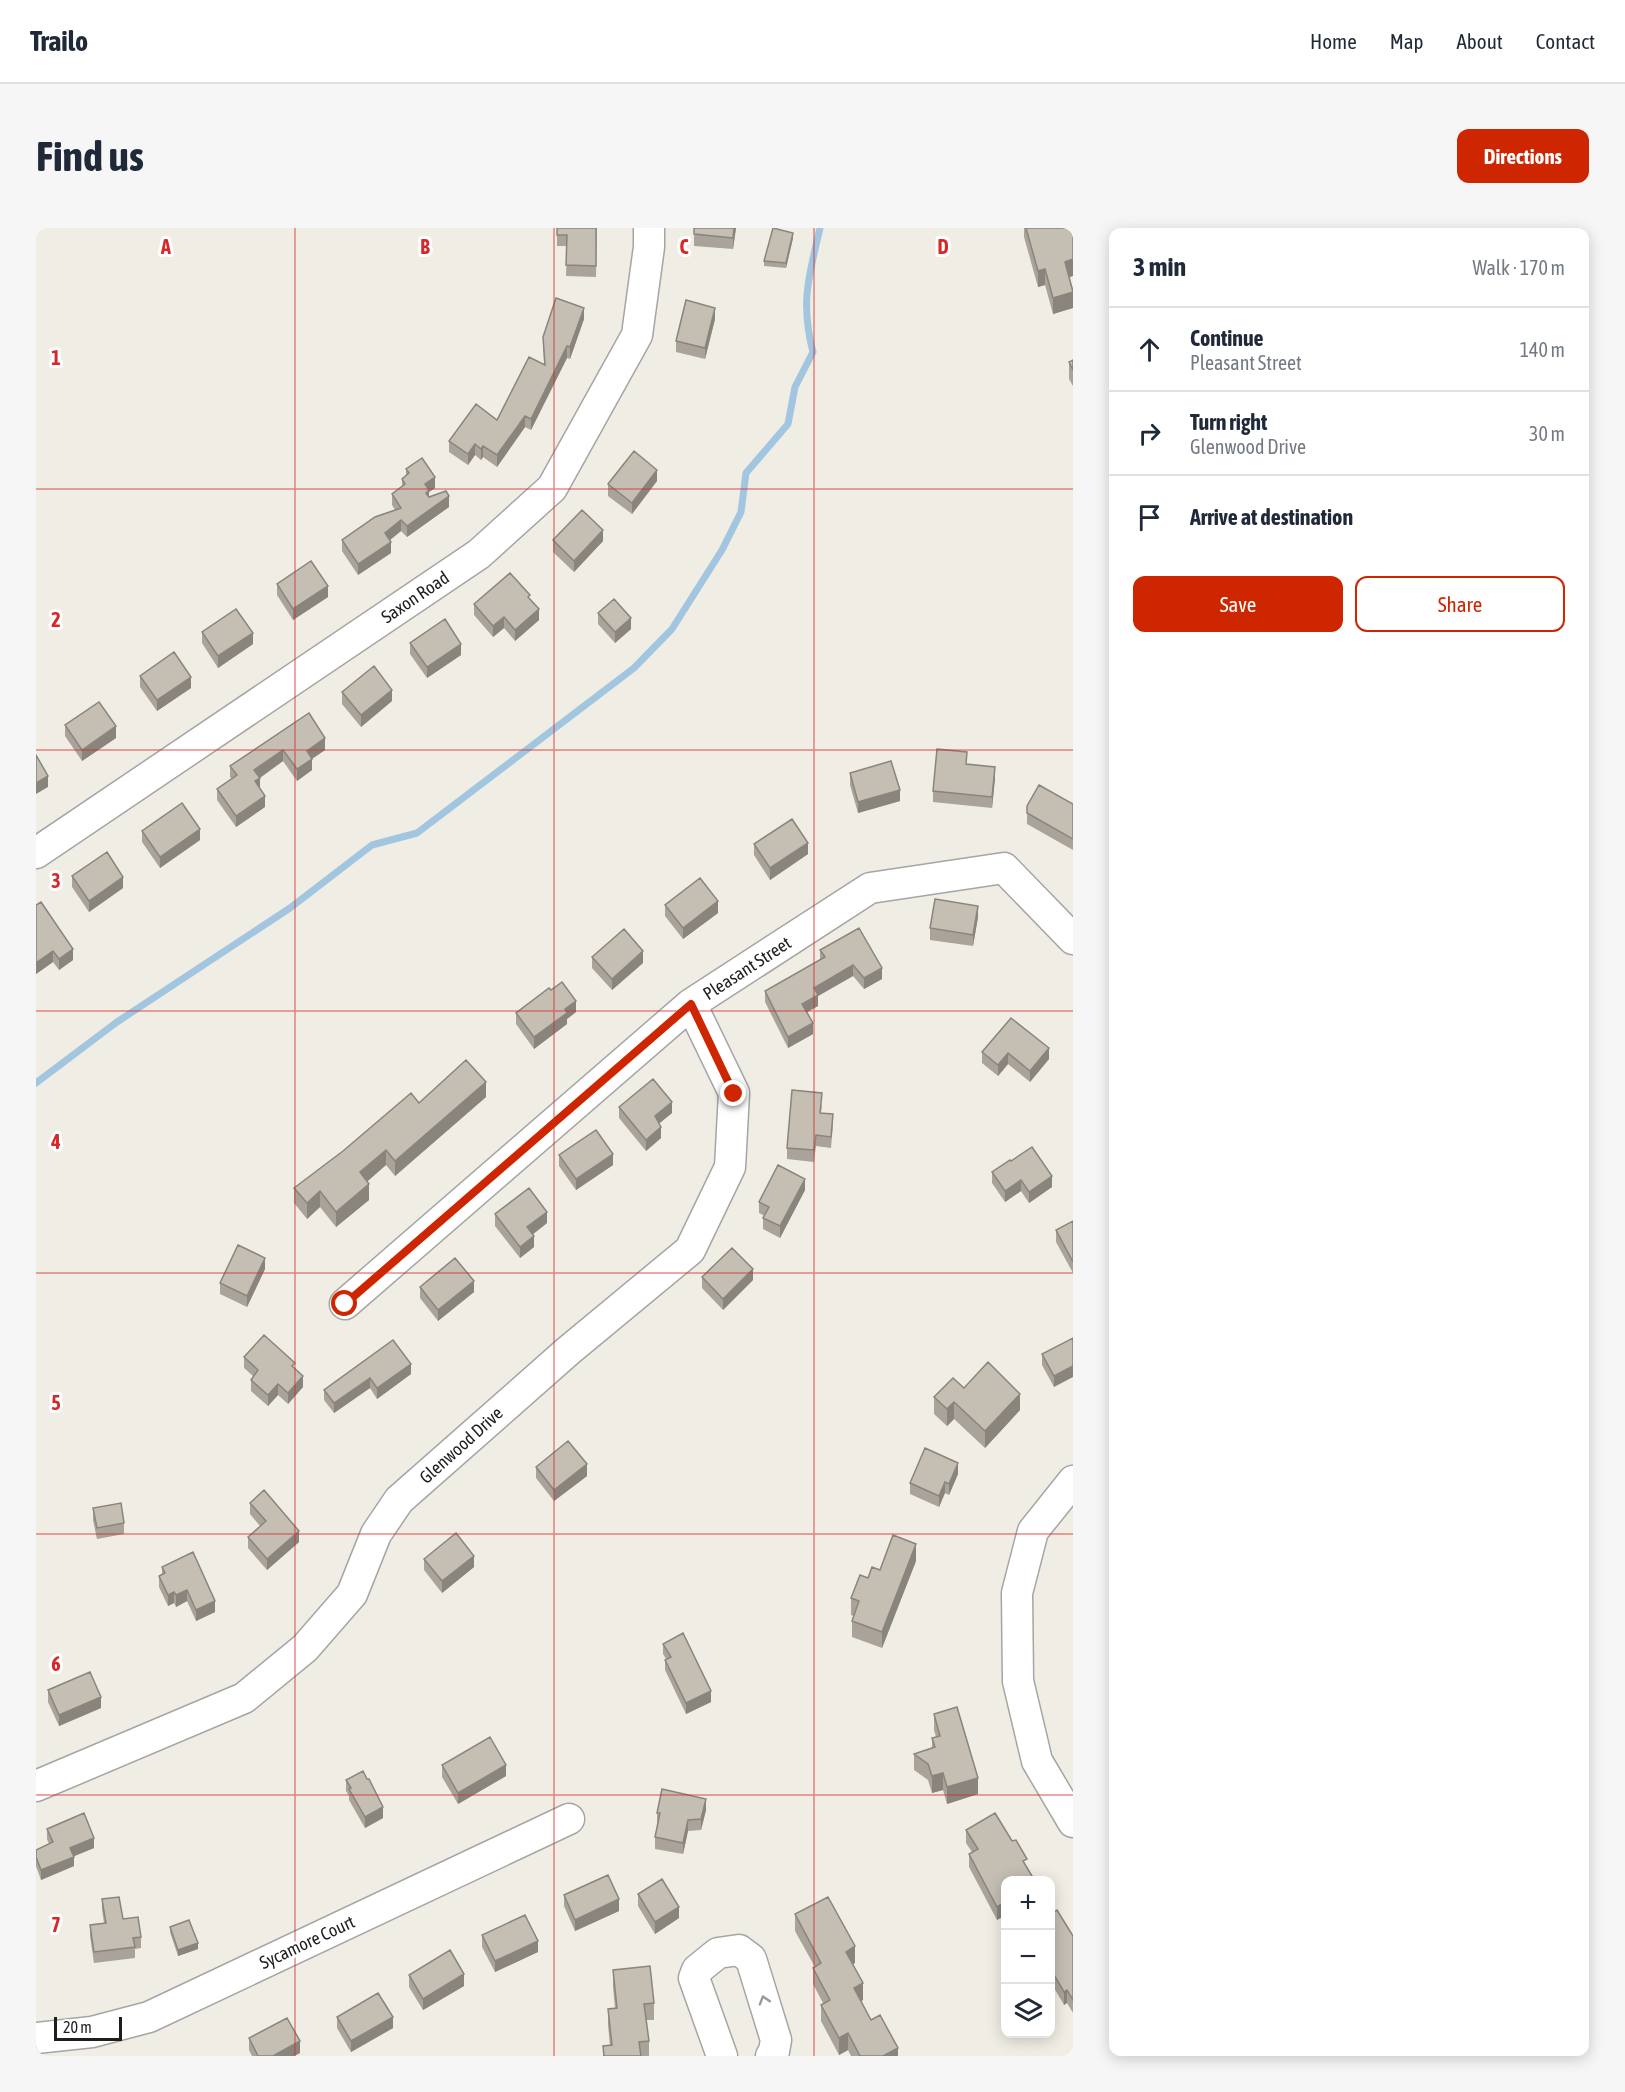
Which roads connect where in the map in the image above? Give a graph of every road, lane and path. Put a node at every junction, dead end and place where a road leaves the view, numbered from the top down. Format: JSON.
{"nodes":[{"id":1,"x":649,"y":228,"type":"edge"},
{"id":2,"x":36,"y":853,"type":"edge"},
{"id":3,"x":1073,"y":939,"type":"edge"},
{"id":4,"x":691,"y":1004,"type":"junction"},
{"id":5,"x":345,"y":1304,"type":"dead end"},
{"id":6,"x":1073,"y":1481,"type":"edge"},
{"id":7,"x":36,"y":1786,"type":"edge"},
{"id":8,"x":569,"y":1819,"type":"dead end"},
{"id":9,"x":1073,"y":1822,"type":"edge"},
{"id":10,"x":36,"y":2038,"type":"edge"},
{"id":11,"x":722,"y":2056,"type":"edge"},
{"id":12,"x":771,"y":2056,"type":"edge"}],
"edges":[{"from":1,"to":2,"type":"street","name":"Saxon Road"},
{"from":3,"to":4,"type":"street","name":"Pleasant Street"},
{"from":4,"to":5,"type":"street","name":"Pleasant Street"},
{"from":4,"to":7,"type":"street","name":"Glenwood Drive"},
{"from":6,"to":9,"type":"street"},
{"from":8,"to":10,"type":"street","name":"Sycamore Court"},
{"from":12,"to":11,"type":"street","one_way":true}]}
